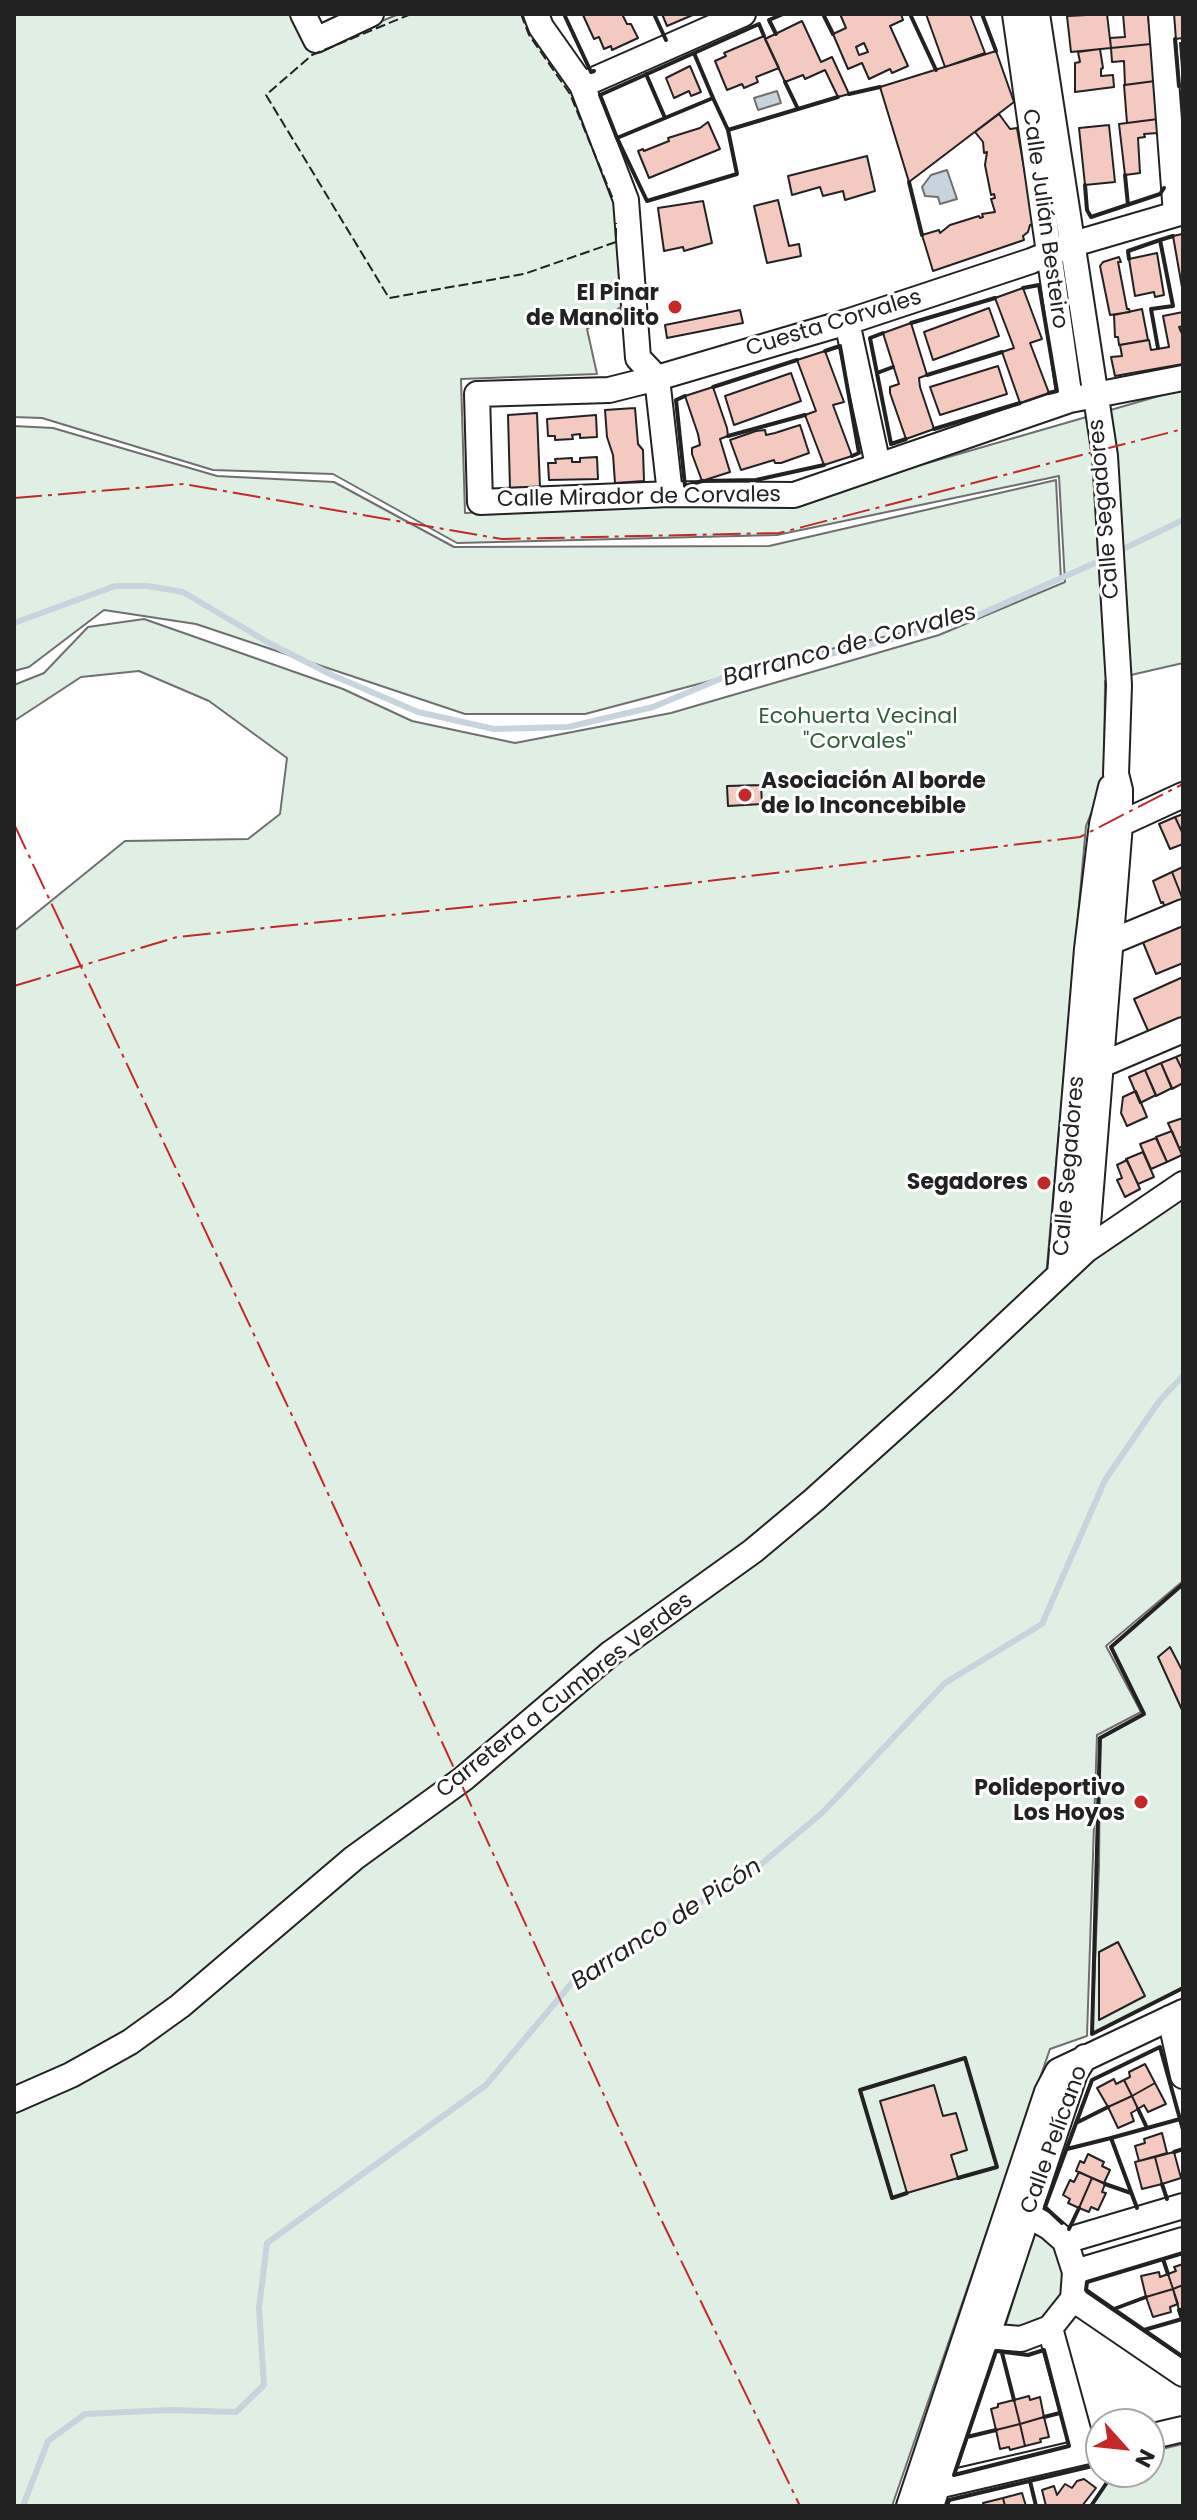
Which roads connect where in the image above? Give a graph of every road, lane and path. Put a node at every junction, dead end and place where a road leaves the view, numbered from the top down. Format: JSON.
{"nodes":[{"id":1,"x":303,"y":14,"type":"edge"},
{"id":2,"x":371,"y":14,"type":"edge"},
{"id":3,"x":536,"y":14,"type":"edge"},
{"id":4,"x":743,"y":14,"type":"edge"},
{"id":5,"x":1015,"y":14,"type":"edge"},
{"id":6,"x":1037,"y":14,"type":"edge"},
{"id":7,"x":1161,"y":14,"type":"edge"},
{"id":8,"x":582,"y":85,"type":"junction"},
{"id":9,"x":1179,"y":213,"type":"edge"},
{"id":10,"x":1059,"y":249,"type":"junction"},
{"id":11,"x":847,"y":322,"type":"junction"},
{"id":12,"x":657,"y":378,"type":"junction"},
{"id":13,"x":1183,"y":378,"type":"edge"},
{"id":14,"x":1082,"y":398,"type":"junction"},
{"id":15,"x":878,"y":465,"type":"junction"},
{"id":16,"x":670,"y":494,"type":"junction"},
{"id":17,"x":480,"y":502,"type":"joint"},
{"id":18,"x":1183,"y":795,"type":"edge"},
{"id":19,"x":1111,"y":824,"type":"junction"},
{"id":20,"x":1183,"y":912,"type":"edge"},
{"id":21,"x":1113,"y":941,"type":"junction"},
{"id":22,"x":1183,"y":1030,"type":"edge"},
{"id":23,"x":1101,"y":1065,"type":"junction"},
{"id":24,"x":1183,"y":1184,"type":"edge"},
{"id":25,"x":1086,"y":1250,"type":"junction"},
{"id":26,"x":1060,"y":1274,"type":"junction"},
{"id":27,"x":1177,"y":2015,"type":"edge"},
{"id":28,"x":1183,"y":2076,"type":"edge"},
{"id":29,"x":14,"y":2100,"type":"edge"},
{"id":30,"x":1183,"y":2206,"type":"edge"},
{"id":31,"x":1017,"y":2216,"type":"junction"},
{"id":32,"x":1183,"y":2240,"type":"edge"},
{"id":33,"x":1065,"y":2241,"type":"junction"},
{"id":34,"x":1075,"y":2272,"type":"junction"},
{"id":35,"x":1073,"y":2299,"type":"junction"},
{"id":36,"x":1050,"y":2328,"type":"junction"},
{"id":37,"x":976,"y":2336,"type":"junction"},
{"id":38,"x":1183,"y":2374,"type":"edge"},
{"id":39,"x":1085,"y":2430,"type":"edge"},
{"id":40,"x":1085,"y":2452,"type":"edge"},
{"id":41,"x":923,"y":2497,"type":"edge"}],
"edges":[{"from":1,"to":2,"type":"street"},
{"from":3,"to":8,"type":"street"},
{"from":4,"to":8,"type":"street"},
{"from":5,"to":10,"type":"street","name":"Calle Julián Besteiro"},
{"from":6,"to":10,"type":"street","name":"Calle Julián Besteiro"},
{"from":7,"to":9,"type":"street"},
{"from":8,"to":12,"type":"street"},
{"from":9,"to":10,"type":"street","name":"Cuesta Corvales"},
{"from":10,"to":11,"type":"street","name":"Cuesta Corvales"},
{"from":10,"to":14,"type":"street","name":"Calle Segadores"},
{"from":11,"to":12,"type":"street","name":"Cuesta Corvales"},
{"from":11,"to":15,"type":"street"},
{"from":12,"to":16,"type":"street"},
{"from":12,"to":17,"type":"street","name":"Cuesta Corvales"},
{"from":13,"to":14,"type":"street","name":"Calle Mirador de Corvales"},
{"from":14,"to":15,"type":"street","name":"Calle Mirador de Corvales"},
{"from":14,"to":19,"type":"street","name":"Calle Segadores"},
{"from":15,"to":16,"type":"street","name":"Calle Mirador de Corvales"},
{"from":16,"to":17,"type":"street","name":"Calle Mirador de Corvales"},
{"from":18,"to":19,"type":"street"},
{"from":19,"to":21,"type":"street","name":"Calle Segadores"},
{"from":19,"to":26,"type":"street","name":"Calle Segadores"},
{"from":20,"to":21,"type":"street"},
{"from":21,"to":23,"type":"street","name":"Calle Segadores"},
{"from":22,"to":23,"type":"street"},
{"from":23,"to":25,"type":"street","name":"Calle Segadores"},
{"from":24,"to":25,"type":"street","name":"Carretera a Cumbres Verdes"},
{"from":25,"to":26,"type":"street","name":"Carretera a Cumbres Verdes"},
{"from":26,"to":29,"type":"street","name":"Carretera a Cumbres Verdes"},
{"from":27,"to":28,"type":"street"},
{"from":27,"to":31,"type":"street","name":"Calle Pelícano"},
{"from":30,"to":33,"type":"street"},
{"from":31,"to":33,"type":"street"},
{"from":31,"to":37,"type":"street","name":"Calle Pelícano"},
{"from":32,"to":34,"type":"street"},
{"from":33,"to":34,"type":"street"},
{"from":34,"to":35,"type":"street"},
{"from":35,"to":36,"type":"street"},
{"from":35,"to":38,"type":"street"},
{"from":36,"to":37,"type":"street"},
{"from":36,"to":39,"type":"street"},
{"from":37,"to":41,"type":"street","name":"Calle Pelícano"},
{"from":40,"to":41,"type":"street"}]}
